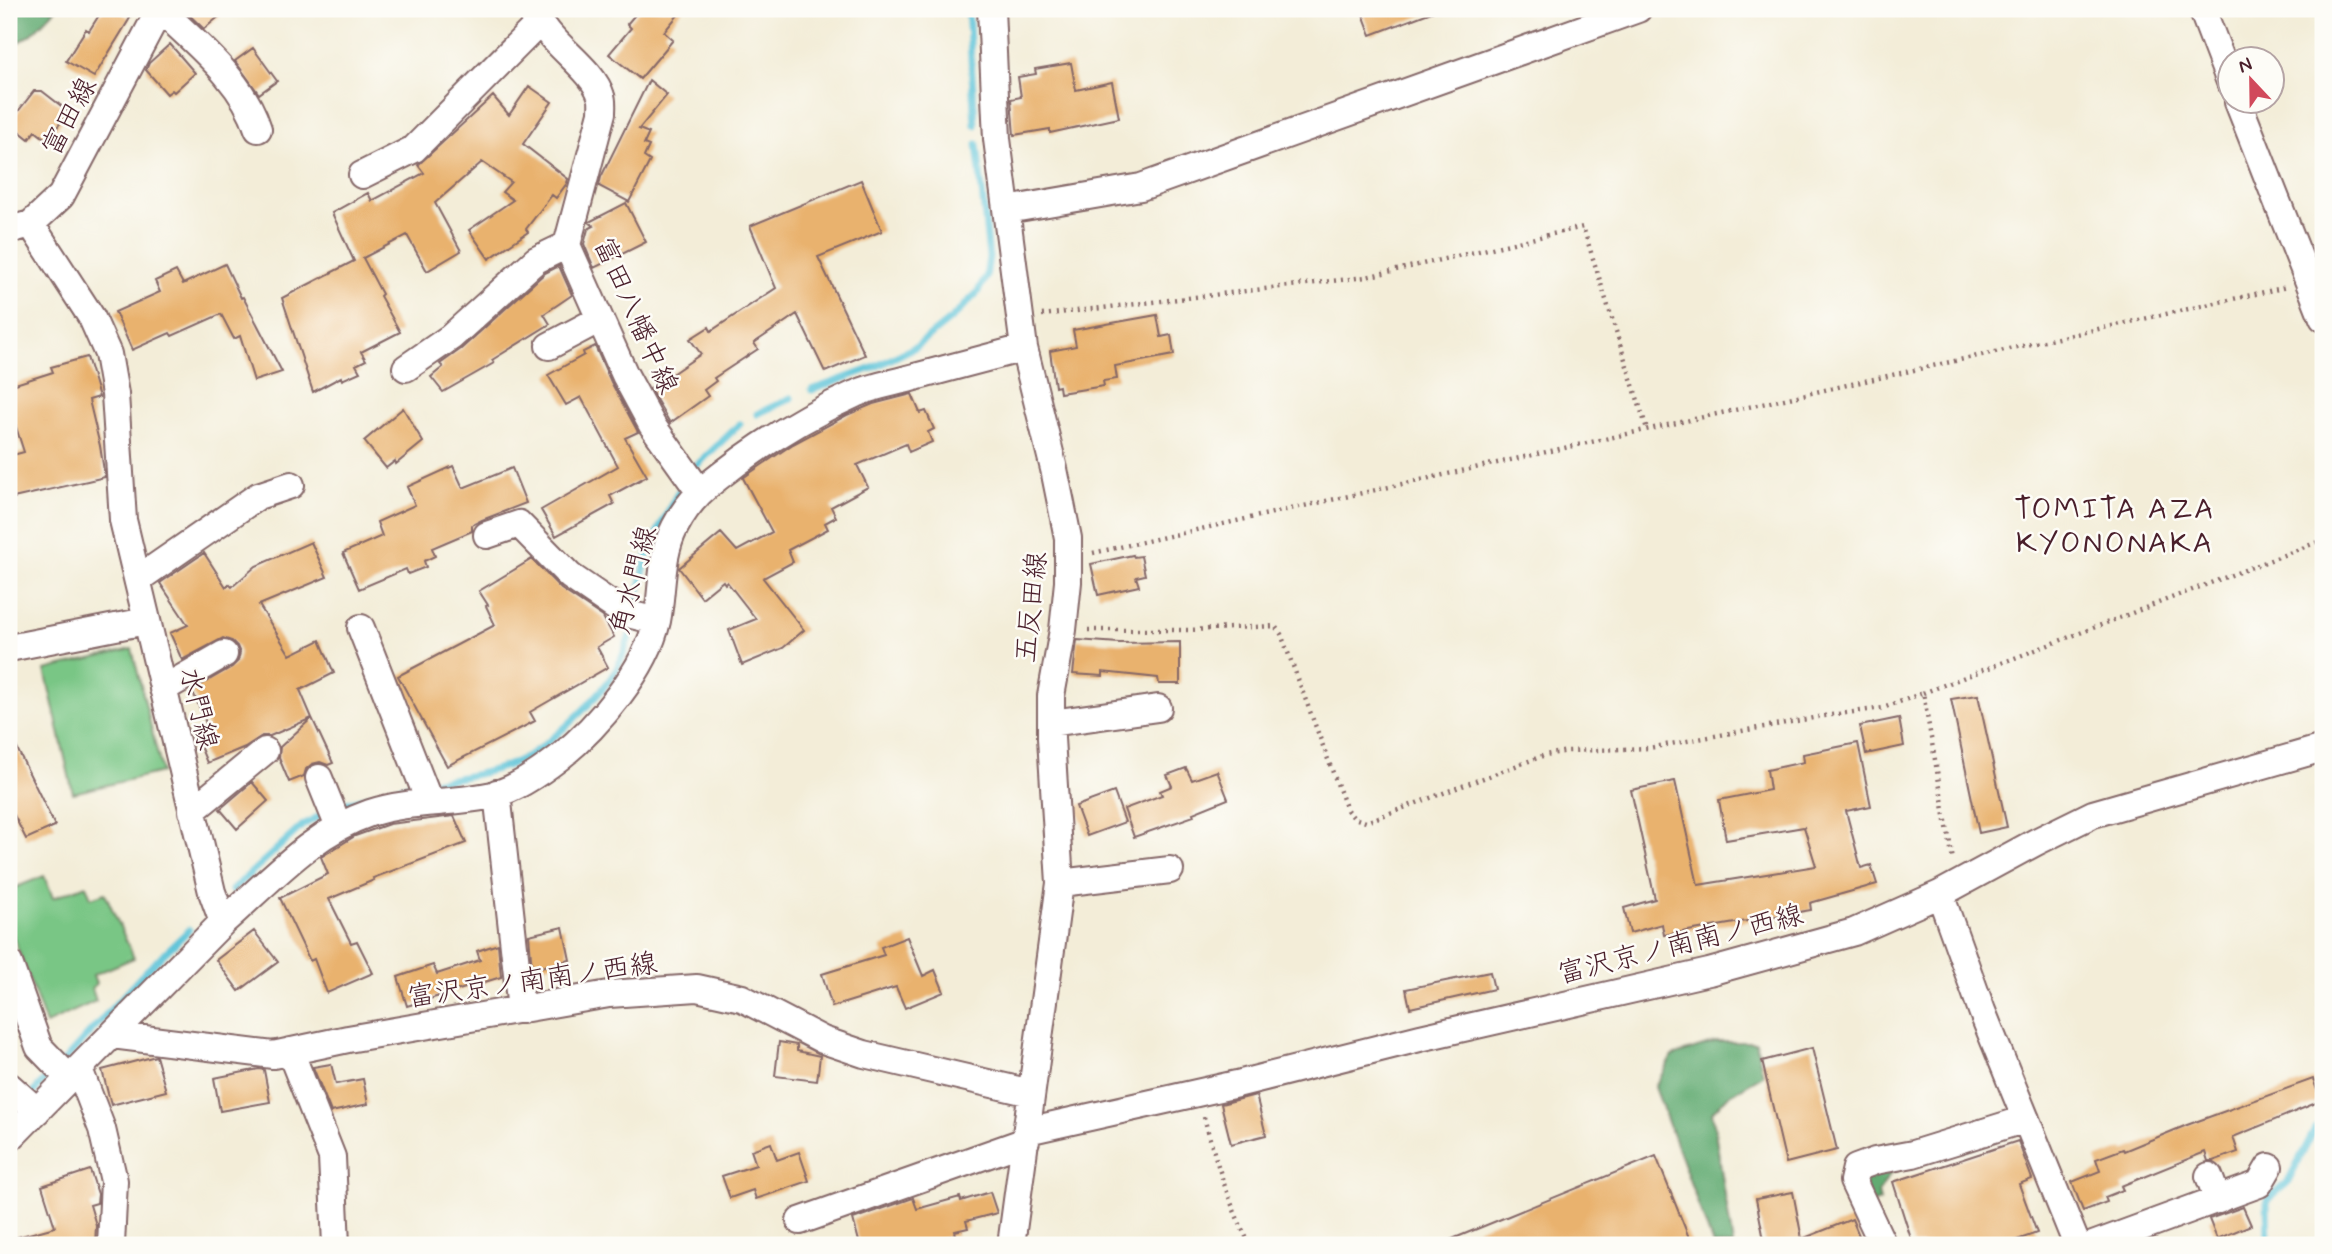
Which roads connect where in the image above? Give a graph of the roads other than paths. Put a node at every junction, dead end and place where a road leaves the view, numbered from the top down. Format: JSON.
{"nodes":[{"id":1,"x":160,"y":9,"type":"edge"},
{"id":2,"x":991,"y":9,"type":"edge"},
{"id":3,"x":1637,"y":9,"type":"edge"},
{"id":4,"x":2202,"y":9,"type":"edge"},
{"id":5,"x":536,"y":16,"type":"edge"},
{"id":6,"x":2217,"y":46,"type":"edge"},
{"id":7,"x":2244,"y":116,"type":"edge"},
{"id":8,"x":258,"y":129,"type":"dead end"},
{"id":9,"x":362,"y":175,"type":"dead end"},
{"id":10,"x":1007,"y":210,"type":"junction"},
{"id":11,"x":16,"y":226,"type":"edge"},
{"id":12,"x":567,"y":245,"type":"junction"},
{"id":13,"x":2323,"y":317,"type":"edge"},
{"id":14,"x":598,"y":320,"type":"junction"},
{"id":15,"x":549,"y":346,"type":"dead end"},
{"id":16,"x":1024,"y":348,"type":"junction"},
{"id":17,"x":406,"y":368,"type":"dead end"},
{"id":18,"x":291,"y":485,"type":"dead end"},
{"id":19,"x":699,"y":491,"type":"junction"},
{"id":20,"x":487,"y":535,"type":"dead end"},
{"id":21,"x":138,"y":579,"type":"junction"},
{"id":22,"x":146,"y":621,"type":"junction"},
{"id":23,"x":657,"y":621,"type":"junction"},
{"id":24,"x":361,"y":628,"type":"dead end"},
{"id":25,"x":9,"y":648,"type":"edge"},
{"id":26,"x":224,"y":654,"type":"dead end"},
{"id":27,"x":163,"y":689,"type":"junction"},
{"id":28,"x":1158,"y":708,"type":"dead end"},
{"id":29,"x":1051,"y":723,"type":"junction"},
{"id":30,"x":2323,"y":748,"type":"edge"},
{"id":31,"x":265,"y":751,"type":"dead end"},
{"id":32,"x":497,"y":793,"type":"junction"},
{"id":33,"x":429,"y":801,"type":"junction"},
{"id":34,"x":192,"y":811,"type":"junction"},
{"id":35,"x":1170,"y":870,"type":"dead end"},
{"id":36,"x":1060,"y":883,"type":"junction"},
{"id":37,"x":1949,"y":889,"type":"junction"},
{"id":38,"x":223,"y":922,"type":"junction"},
{"id":39,"x":9,"y":962,"type":"edge"},
{"id":40,"x":521,"y":1010,"type":"junction"},
{"id":41,"x":111,"y":1035,"type":"junction"},
{"id":42,"x":290,"y":1051,"type":"junction"},
{"id":43,"x":74,"y":1074,"type":"junction"},
{"id":44,"x":9,"y":1086,"type":"edge"},
{"id":45,"x":1031,"y":1093,"type":"junction"},
{"id":46,"x":37,"y":1111,"type":"junction"},
{"id":47,"x":2026,"y":1119,"type":"junction"},
{"id":48,"x":1027,"y":1136,"type":"junction"},
{"id":49,"x":9,"y":1139,"type":"edge"},
{"id":50,"x":2269,"y":1167,"type":"dead end"},
{"id":51,"x":800,"y":1221,"type":"dead end"},
{"id":52,"x":111,"y":1245,"type":"edge"},
{"id":53,"x":336,"y":1245,"type":"edge"},
{"id":54,"x":1011,"y":1245,"type":"edge"},
{"id":55,"x":1883,"y":1245,"type":"edge"},
{"id":56,"x":2077,"y":1245,"type":"edge"},
{"id":57,"x":2093,"y":1245,"type":"edge"}],
"edges":[{"from":1,"to":8,"type":"street"},
{"from":1,"to":11,"type":"street","name":"富田線"},
{"from":2,"to":10,"type":"street","name":"五反田線"},
{"from":3,"to":10,"type":"street"},
{"from":4,"to":6,"type":"street"},
{"from":5,"to":9,"type":"street"},
{"from":5,"to":12,"type":"street","name":"富田八幡中線"},
{"from":7,"to":13,"type":"street"},
{"from":10,"to":16,"type":"street","name":"五反田線"},
{"from":11,"to":21,"type":"street","name":"水門線"},
{"from":12,"to":14,"type":"street","name":"富田八幡中線"},
{"from":12,"to":17,"type":"street"},
{"from":14,"to":15,"type":"street"},
{"from":14,"to":19,"type":"street","name":"富田八幡中線"},
{"from":16,"to":19,"type":"street","name":"角水門線"},
{"from":16,"to":29,"type":"street","name":"五反田線"},
{"from":18,"to":21,"type":"street"},
{"from":19,"to":23,"type":"street","name":"角水門線"},
{"from":20,"to":23,"type":"street"},
{"from":21,"to":22,"type":"street","name":"水門線"},
{"from":22,"to":25,"type":"street"},
{"from":22,"to":27,"type":"street","name":"水門線"},
{"from":23,"to":32,"type":"street","name":"角水門線"},
{"from":24,"to":33,"type":"street"},
{"from":26,"to":27,"type":"street"},
{"from":27,"to":34,"type":"street","name":"水門線"},
{"from":28,"to":29,"type":"street"},
{"from":29,"to":36,"type":"street","name":"五反田線"},
{"from":30,"to":37,"type":"street","name":"富沢京ノ南南ノ西線"},
{"from":31,"to":34,"type":"street"},
{"from":32,"to":33,"type":"street","name":"角水門線"},
{"from":32,"to":40,"type":"street"},
{"from":33,"to":38,"type":"street","name":"角水門線"},
{"from":34,"to":38,"type":"street","name":"水門線"},
{"from":35,"to":36,"type":"street"},
{"from":36,"to":45,"type":"street","name":"五反田線"},
{"from":37,"to":47,"type":"street"},
{"from":37,"to":48,"type":"street","name":"富沢京ノ南南ノ西線"},
{"from":38,"to":41,"type":"street"},
{"from":39,"to":43,"type":"street"},
{"from":40,"to":42,"type":"street","name":"富沢京ノ南南ノ西線"},
{"from":40,"to":45,"type":"street","name":"富沢京ノ南南ノ西線"},
{"from":41,"to":42,"type":"street","name":"富沢京ノ南南ノ西線"},
{"from":41,"to":43,"type":"street"},
{"from":42,"to":53,"type":"street"},
{"from":43,"to":46,"type":"street"},
{"from":43,"to":52,"type":"street"},
{"from":44,"to":46,"type":"street"},
{"from":45,"to":48,"type":"street","name":"五反田線"},
{"from":46,"to":49,"type":"street"},
{"from":47,"to":55,"type":"street"},
{"from":47,"to":56,"type":"street"},
{"from":48,"to":51,"type":"street","name":"富沢京ノ南南ノ西線"},
{"from":48,"to":54,"type":"street","name":"五反田線"},
{"from":50,"to":57,"type":"street"}]}
